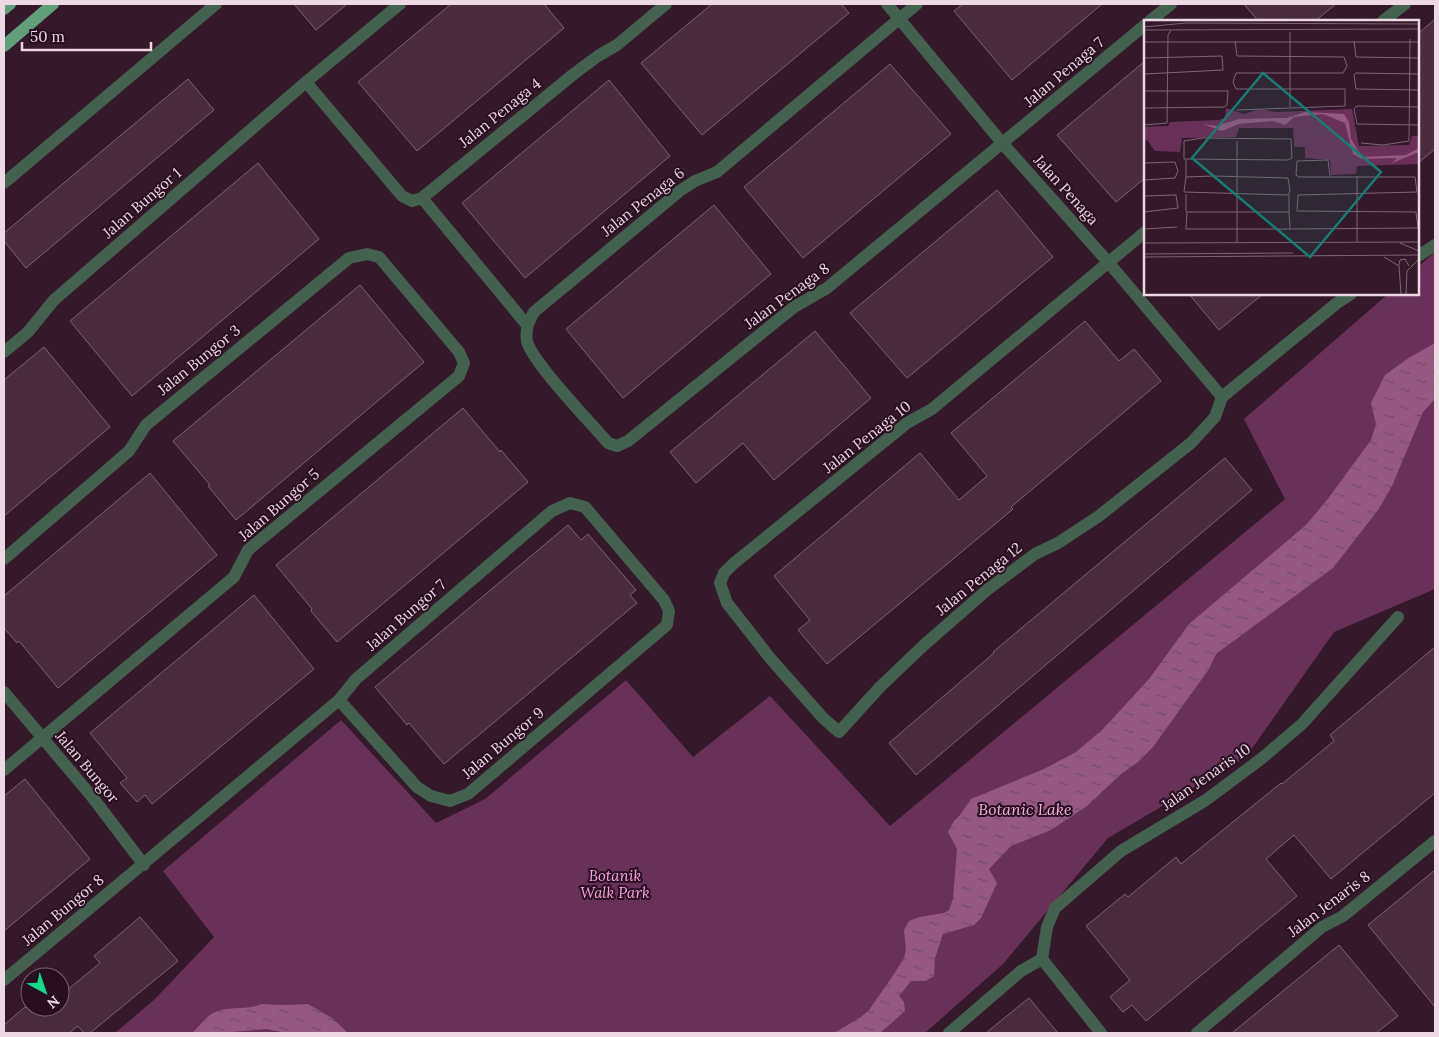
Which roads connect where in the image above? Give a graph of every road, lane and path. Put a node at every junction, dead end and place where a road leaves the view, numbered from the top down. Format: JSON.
{"nodes":[{"id":1,"x":10,"y":4,"type":"edge"},
{"id":2,"x":54,"y":4,"type":"edge"},
{"id":3,"x":216,"y":4,"type":"edge"},
{"id":4,"x":400,"y":4,"type":"edge"},
{"id":5,"x":666,"y":4,"type":"edge"},
{"id":6,"x":887,"y":4,"type":"edge"},
{"id":7,"x":917,"y":4,"type":"edge"},
{"id":8,"x":1171,"y":4,"type":"edge"},
{"id":9,"x":1405,"y":4,"type":"edge"},
{"id":10,"x":4,"y":9,"type":"edge"},
{"id":11,"x":899,"y":18,"type":"junction"},
{"id":12,"x":1151,"y":20,"type":"edge"},
{"id":13,"x":1384,"y":20,"type":"edge"},
{"id":14,"x":1144,"y":27,"type":"edge"},
{"id":15,"x":4,"y":46,"type":"edge"},
{"id":16,"x":306,"y":82,"type":"junction"},
{"id":17,"x":1003,"y":144,"type":"junction"},
{"id":18,"x":4,"y":183,"type":"edge"},
{"id":19,"x":422,"y":198,"type":"junction"},
{"id":20,"x":1144,"y":233,"type":"edge"},
{"id":21,"x":1435,"y":245,"type":"edge"},
{"id":22,"x":1419,"y":255,"type":"edge"},
{"id":23,"x":1108,"y":263,"type":"junction"},
{"id":24,"x":1349,"y":295,"type":"edge"},
{"id":25,"x":422,"y":308,"type":"joint"},
{"id":26,"x":527,"y":325,"type":"junction"},
{"id":27,"x":4,"y":352,"type":"edge"},
{"id":28,"x":1222,"y":397,"type":"junction"},
{"id":29,"x":4,"y":559,"type":"edge"},
{"id":30,"x":1398,"y":617,"type":"dead end"},
{"id":31,"x":667,"y":625,"type":"joint"},
{"id":32,"x":770,"y":658,"type":"joint"},
{"id":33,"x":4,"y":692,"type":"edge"},
{"id":34,"x":339,"y":700,"type":"junction"},
{"id":35,"x":42,"y":738,"type":"junction"},
{"id":36,"x":4,"y":770,"type":"edge"},
{"id":37,"x":1435,"y":841,"type":"edge"},
{"id":38,"x":144,"y":864,"type":"junction"},
{"id":39,"x":1042,"y":959,"type":"junction"},
{"id":40,"x":4,"y":980,"type":"edge"},
{"id":41,"x":949,"y":1033,"type":"edge"},
{"id":42,"x":1101,"y":1033,"type":"edge"},
{"id":43,"x":1197,"y":1033,"type":"edge"}],
"edges":[{"from":1,"to":10,"type":"main road"},
{"from":2,"to":15,"type":"main road"},
{"from":3,"to":18,"type":"street"},
{"from":4,"to":16,"type":"street","name":"Jalan Bungor 1"},
{"from":5,"to":19,"type":"street","name":"Jalan Penaga 4"},
{"from":6,"to":11,"type":"street","name":"Jalan Penaga"},
{"from":7,"to":11,"type":"street","name":"Jalan Penaga 6"},
{"from":8,"to":12,"type":"street"},
{"from":9,"to":13,"type":"street"},
{"from":11,"to":17,"type":"street","name":"Jalan Penaga"},
{"from":11,"to":26,"type":"street","name":"Jalan Penaga 6"},
{"from":14,"to":17,"type":"street","name":"Jalan Penaga 7"},
{"from":16,"to":19,"type":"street"},
{"from":16,"to":27,"type":"street","name":"Jalan Bungor 1"},
{"from":17,"to":23,"type":"street","name":"Jalan Penaga"},
{"from":17,"to":26,"type":"street","name":"Jalan Penaga 8"},
{"from":19,"to":26,"type":"street"},
{"from":20,"to":23,"type":"street","name":"Jalan Penaga 10"},
{"from":21,"to":22,"type":"street"},
{"from":23,"to":28,"type":"street","name":"Jalan Penaga"},
{"from":23,"to":32,"type":"street","name":"Jalan Penaga 10"},
{"from":24,"to":28,"type":"street"},
{"from":25,"to":29,"type":"street","name":"Jalan Bungor 3"},
{"from":25,"to":35,"type":"street","name":"Jalan Bungor 5"},
{"from":28,"to":32,"type":"street","name":"Jalan Penaga 12"},
{"from":30,"to":39,"type":"street","name":"Jalan Jenaris 10"},
{"from":31,"to":34,"type":"street","name":"Jalan Bungor 9"},
{"from":31,"to":34,"type":"street","name":"Jalan Bungor 7"},
{"from":33,"to":35,"type":"street","name":"Jalan Bungor"},
{"from":34,"to":38,"type":"street","name":"Jalan Bungor 7"},
{"from":35,"to":36,"type":"street","name":"Jalan Bungor 5"},
{"from":35,"to":38,"type":"street","name":"Jalan Bungor"},
{"from":37,"to":43,"type":"street","name":"Jalan Jenaris 8"},
{"from":38,"to":40,"type":"street","name":"Jalan Bungor 8"},
{"from":39,"to":41,"type":"street"},
{"from":39,"to":42,"type":"street"}]}
